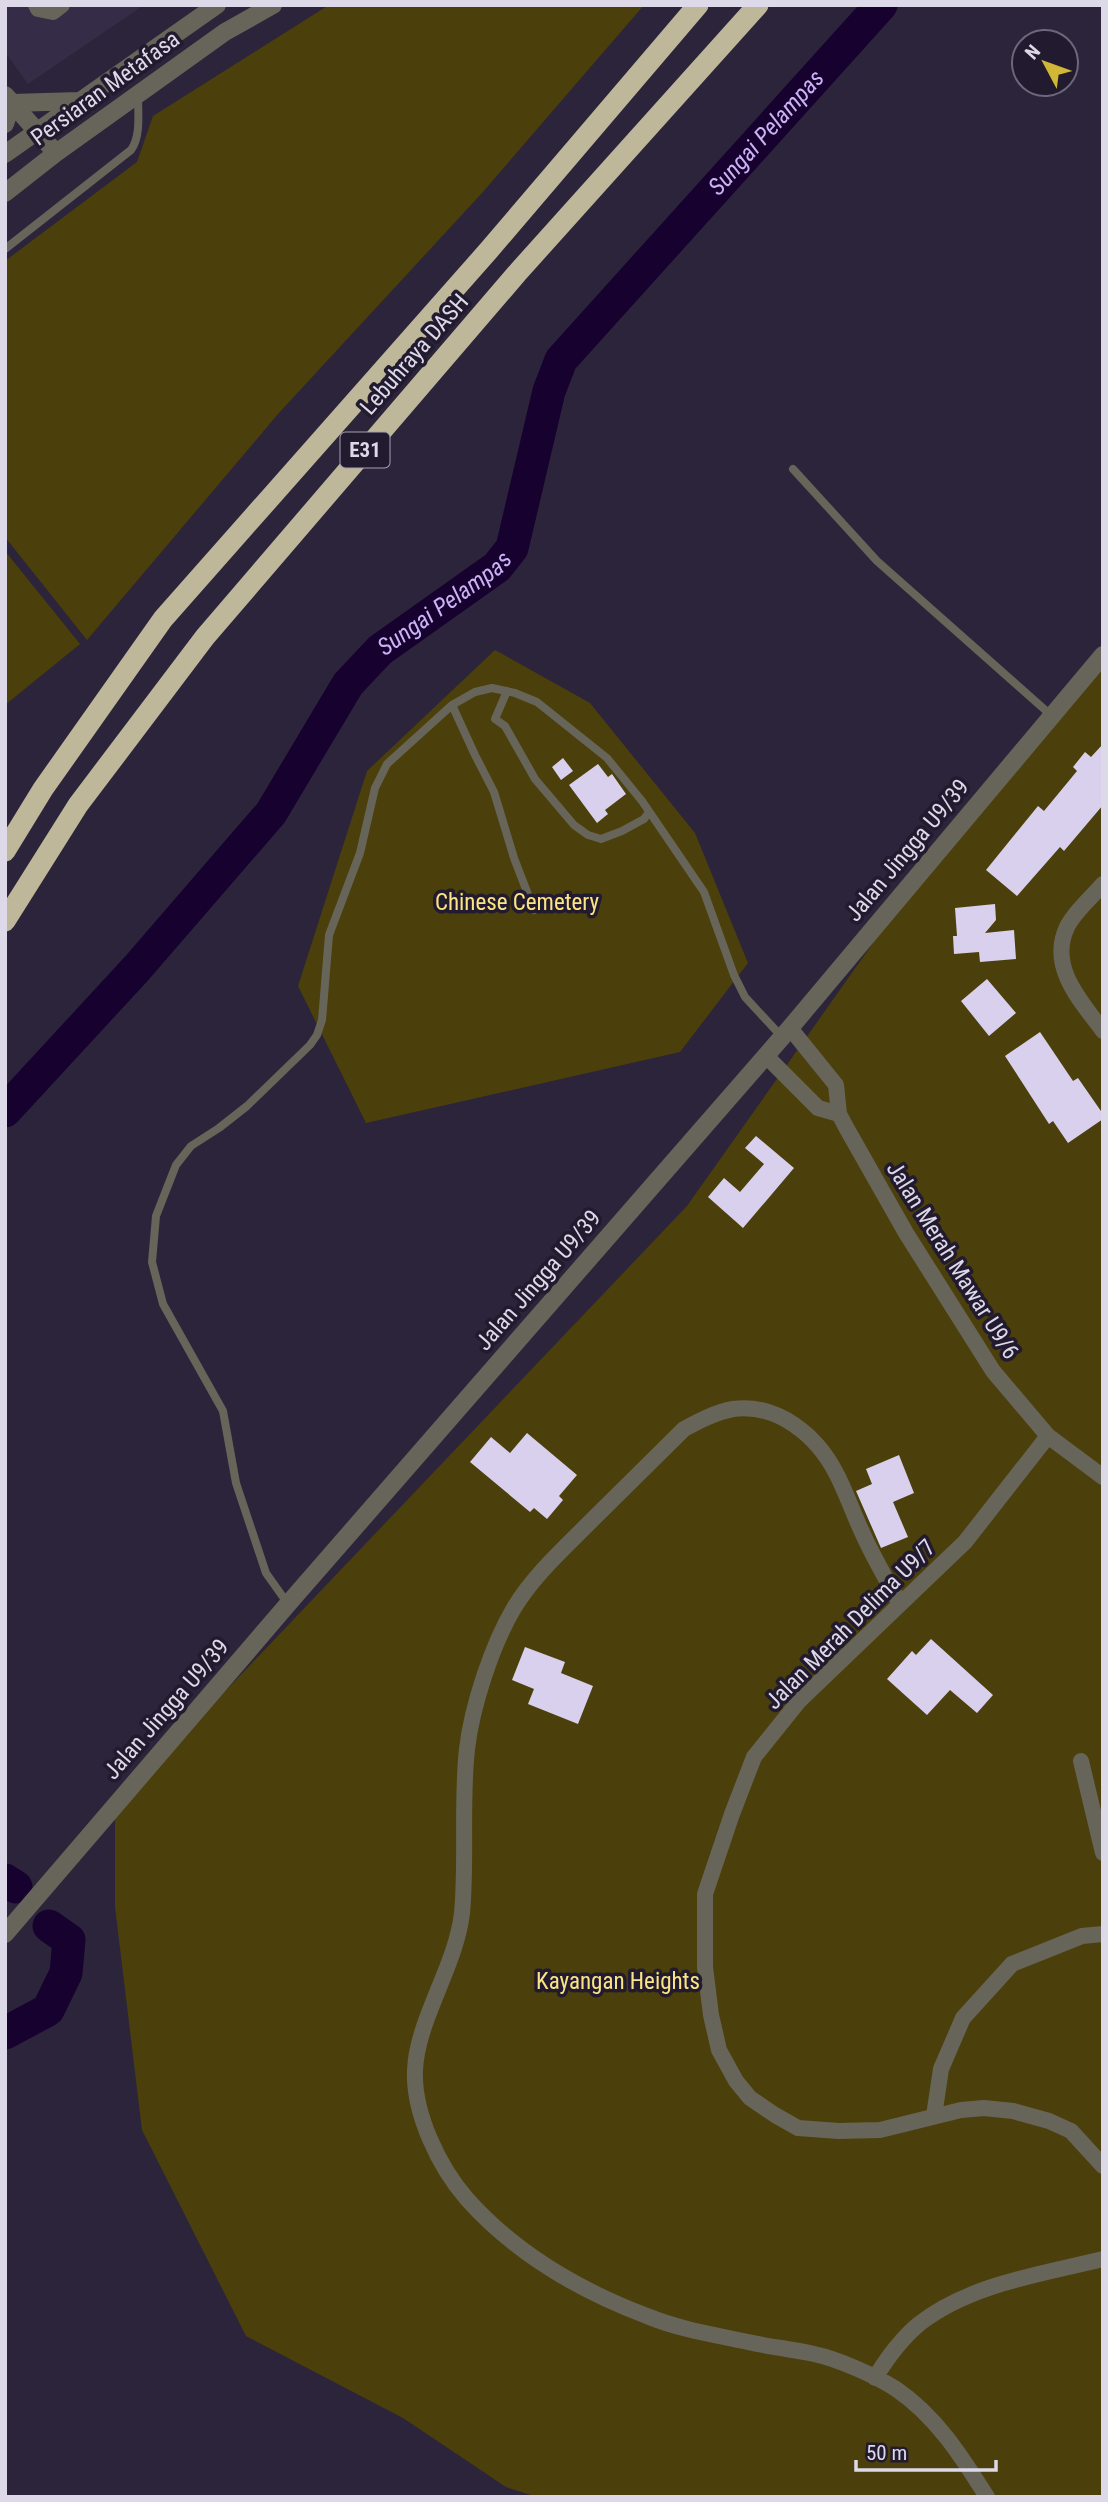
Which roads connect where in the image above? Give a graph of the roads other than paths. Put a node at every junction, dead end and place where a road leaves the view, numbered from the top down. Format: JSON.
{"nodes":[{"id":1,"x":36,"y":5,"type":"edge"},
{"id":2,"x":62,"y":5,"type":"edge"},
{"id":3,"x":217,"y":5,"type":"edge"},
{"id":4,"x":273,"y":5,"type":"edge"},
{"id":5,"x":698,"y":5,"type":"edge"},
{"id":6,"x":758,"y":5,"type":"edge"},
{"id":7,"x":138,"y":94,"type":"junction"},
{"id":8,"x":9,"y":99,"type":"edge"},
{"id":9,"x":79,"y":101,"type":"junction"},
{"id":10,"x":5,"y":124,"type":"edge"},
{"id":11,"x":36,"y":131,"type":"junction"},
{"id":12,"x":56,"y":153,"type":"junction"},
{"id":13,"x":5,"y":154,"type":"edge"},
{"id":14,"x":5,"y":193,"type":"edge"},
{"id":15,"x":5,"y":249,"type":"edge"},
{"id":16,"x":793,"y":469,"type":"dead end"},
{"id":17,"x":1103,"y":655,"type":"edge"},
{"id":18,"x":506,"y":691,"type":"junction"},
{"id":19,"x":452,"y":705,"type":"junction"},
{"id":20,"x":1052,"y":716,"type":"junction"},
{"id":21,"x":649,"y":812,"type":"junction"},
{"id":22,"x":5,"y":851,"type":"edge"},
{"id":23,"x":1103,"y":884,"type":"edge"},
{"id":24,"x":534,"y":910,"type":"dead end"},
{"id":25,"x":5,"y":921,"type":"edge"},
{"id":26,"x":1103,"y":1031,"type":"edge"},
{"id":27,"x":786,"y":1033,"type":"junction"},
{"id":28,"x":766,"y":1056,"type":"junction"},
{"id":29,"x":839,"y":1114,"type":"junction"},
{"id":30,"x":1048,"y":1436,"type":"junction"},
{"id":31,"x":1103,"y":1477,"type":"edge"},
{"id":32,"x":288,"y":1604,"type":"junction"},
{"id":33,"x":900,"y":1604,"type":"junction"},
{"id":34,"x":1081,"y":1760,"type":"dead end"},
{"id":35,"x":1103,"y":1853,"type":"edge"},
{"id":36,"x":5,"y":1934,"type":"edge"},
{"id":37,"x":1103,"y":1934,"type":"edge"},
{"id":38,"x":933,"y":2116,"type":"junction"},
{"id":39,"x":1103,"y":2166,"type":"edge"},
{"id":40,"x":1103,"y":2259,"type":"edge"},
{"id":41,"x":874,"y":2378,"type":"junction"},
{"id":42,"x":987,"y":2497,"type":"edge"}],
"edges":[{"from":1,"to":2,"type":"street"},
{"from":3,"to":9,"type":"street","name":"Persiaran Metafasa"},
{"from":4,"to":7,"type":"street","name":"Persiaran Metafasa"},
{"from":5,"to":22,"type":"highway","name":"Lebuhraya DASH","number":"E31"},
{"from":6,"to":25,"type":"highway","name":"Lebuhraya DASH","number":"E31"},
{"from":7,"to":12,"type":"street","name":"Persiaran Metafasa"},
{"from":7,"to":15,"type":"lane"},
{"from":8,"to":9,"type":"street"},
{"from":8,"to":10,"type":"street"},
{"from":8,"to":11,"type":"street"},
{"from":9,"to":11,"type":"street","name":"Persiaran Metafasa"},
{"from":11,"to":12,"type":"street"},
{"from":11,"to":13,"type":"street","name":"Persiaran Metafasa"},
{"from":12,"to":14,"type":"street","name":"Persiaran Metafasa"},
{"from":16,"to":20,"type":"lane"},
{"from":17,"to":20,"type":"street","name":"Jalan Jingga U9/39"},
{"from":18,"to":19,"type":"lane"},
{"from":18,"to":21,"type":"lane"},
{"from":18,"to":21,"type":"lane"},
{"from":19,"to":24,"type":"lane"},
{"from":19,"to":32,"type":"lane"},
{"from":20,"to":27,"type":"street","name":"Jalan Jingga U9/39"},
{"from":21,"to":27,"type":"lane"},
{"from":23,"to":26,"type":"street"},
{"from":27,"to":28,"type":"street","name":"Jalan Jingga U9/39"},
{"from":27,"to":29,"type":"street","name":"Jalan Merah Mawar U9/6"},
{"from":28,"to":29,"type":"street"},
{"from":28,"to":32,"type":"street","name":"Jalan Jingga U9/39"},
{"from":29,"to":30,"type":"street","name":"Jalan Merah Mawar U9/6"},
{"from":30,"to":31,"type":"street","name":"Jalan Merah Mawar U9/6"},
{"from":30,"to":33,"type":"street","name":"Jalan Merah Delima U9/7"},
{"from":32,"to":36,"type":"street","name":"Jalan Jingga U9/39"},
{"from":33,"to":38,"type":"street","name":"Jalan Merah Delima U9/7"},
{"from":33,"to":41,"type":"street"},
{"from":34,"to":35,"type":"street"},
{"from":37,"to":38,"type":"street"},
{"from":38,"to":39,"type":"street","name":"Jalan Merah Delima U9/7"},
{"from":40,"to":41,"type":"street"},
{"from":41,"to":42,"type":"street"}]}
